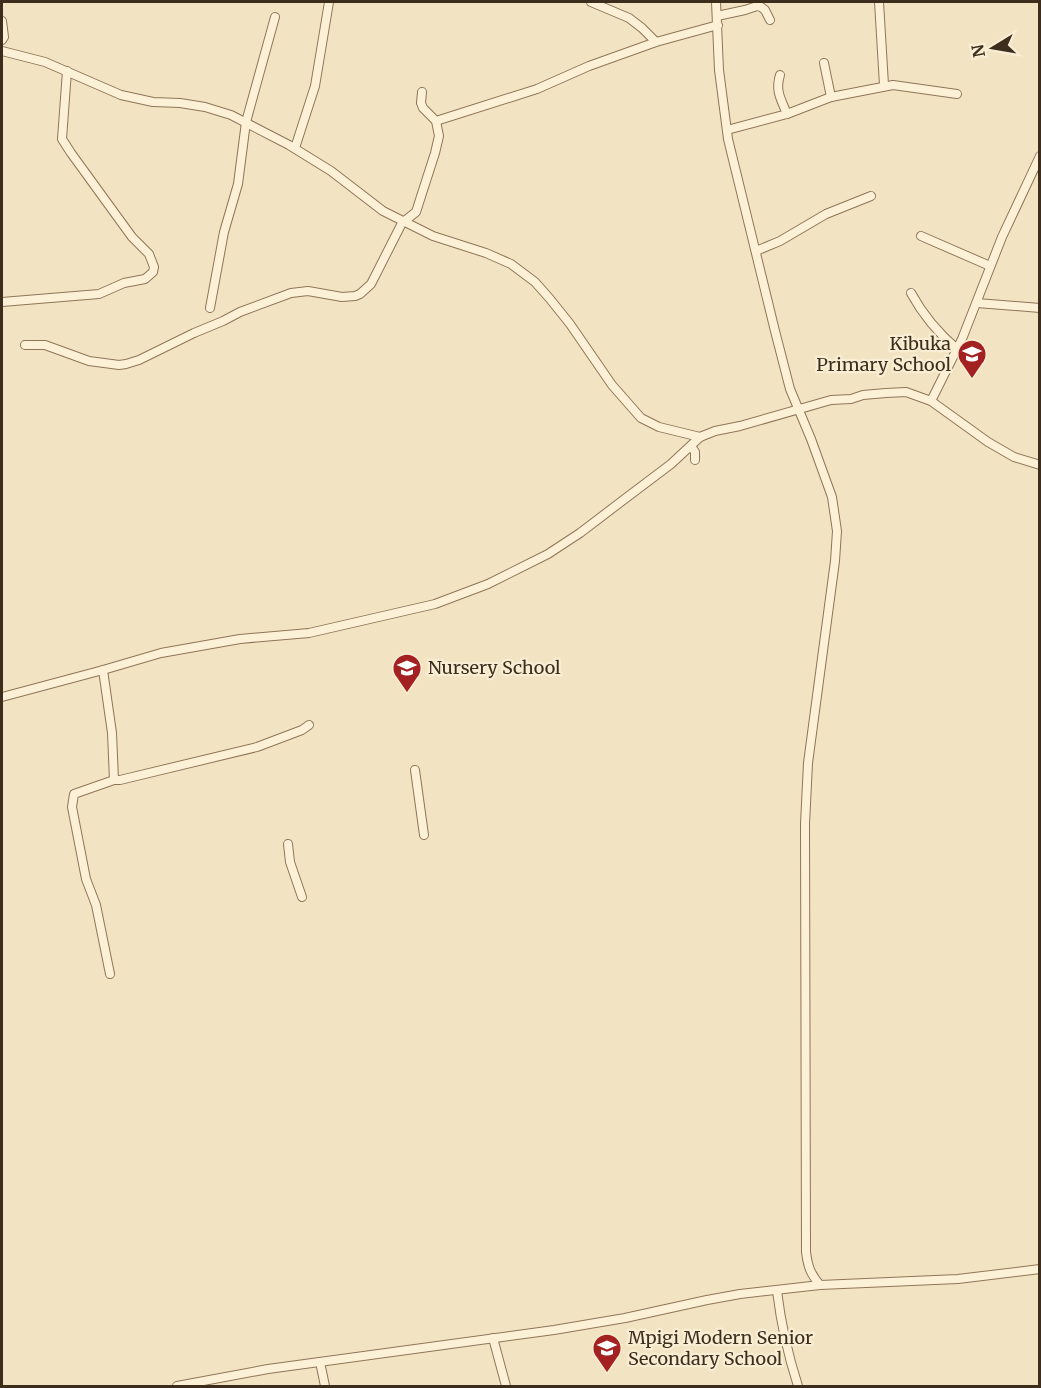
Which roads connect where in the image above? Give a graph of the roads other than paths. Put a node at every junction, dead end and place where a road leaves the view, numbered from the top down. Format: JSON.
{"nodes":[{"id":1,"x":328,"y":2,"type":"edge"},
{"id":2,"x":591,"y":2,"type":"edge"},
{"id":3,"x":716,"y":2,"type":"edge"},
{"id":4,"x":879,"y":2,"type":"edge"},
{"id":5,"x":275,"y":17,"type":"dead end"},
{"id":6,"x":718,"y":20,"type":"junction"},
{"id":7,"x":770,"y":20,"type":"dead end"},
{"id":8,"x":2,"y":21,"type":"edge"},
{"id":9,"x":2,"y":40,"type":"edge"},
{"id":10,"x":656,"y":42,"type":"junction"},
{"id":11,"x":2,"y":51,"type":"edge"},
{"id":12,"x":824,"y":63,"type":"dead end"},
{"id":13,"x":67,"y":71,"type":"junction"},
{"id":14,"x":780,"y":75,"type":"dead end"},
{"id":15,"x":884,"y":85,"type":"junction"},
{"id":16,"x":422,"y":92,"type":"dead end"},
{"id":17,"x":957,"y":94,"type":"dead end"},
{"id":18,"x":831,"y":97,"type":"junction"},
{"id":19,"x":787,"y":114,"type":"junction"},
{"id":20,"x":246,"y":122,"type":"junction"},
{"id":21,"x":436,"y":122,"type":"junction"},
{"id":22,"x":727,"y":130,"type":"junction"},
{"id":23,"x":295,"y":148,"type":"junction"},
{"id":24,"x":1040,"y":156,"type":"edge"},
{"id":25,"x":871,"y":196,"type":"dead end"},
{"id":26,"x":404,"y":222,"type":"junction"},
{"id":27,"x":921,"y":236,"type":"dead end"},
{"id":28,"x":756,"y":251,"type":"junction"},
{"id":29,"x":990,"y":266,"type":"junction"},
{"id":30,"x":911,"y":293,"type":"dead end"},
{"id":31,"x":2,"y":303,"type":"edge"},
{"id":32,"x":977,"y":303,"type":"junction"},
{"id":33,"x":210,"y":308,"type":"dead end"},
{"id":34,"x":1040,"y":308,"type":"edge"},
{"id":35,"x":25,"y":345,"type":"dead end"},
{"id":36,"x":957,"y":349,"type":"junction"},
{"id":37,"x":931,"y":401,"type":"junction"},
{"id":38,"x":799,"y":409,"type":"junction"},
{"id":39,"x":700,"y":437,"type":"junction"},
{"id":40,"x":691,"y":446,"type":"junction"},
{"id":41,"x":695,"y":460,"type":"dead end"},
{"id":42,"x":1040,"y":465,"type":"edge"},
{"id":43,"x":103,"y":670,"type":"junction"},
{"id":44,"x":2,"y":697,"type":"edge"},
{"id":45,"x":309,"y":725,"type":"dead end"},
{"id":46,"x":415,"y":770,"type":"dead end"},
{"id":47,"x":114,"y":780,"type":"junction"},
{"id":48,"x":424,"y":835,"type":"dead end"},
{"id":49,"x":288,"y":844,"type":"dead end"},
{"id":50,"x":302,"y":897,"type":"dead end"},
{"id":51,"x":110,"y":974,"type":"dead end"},
{"id":52,"x":1040,"y":1269,"type":"edge"},
{"id":53,"x":820,"y":1285,"type":"junction"},
{"id":54,"x":777,"y":1291,"type":"junction"},
{"id":55,"x":493,"y":1338,"type":"junction"},
{"id":56,"x":320,"y":1362,"type":"junction"},
{"id":57,"x":177,"y":1386,"type":"edge"},
{"id":58,"x":324,"y":1386,"type":"edge"},
{"id":59,"x":506,"y":1386,"type":"edge"},
{"id":60,"x":798,"y":1386,"type":"edge"}],
"edges":[{"from":1,"to":23,"type":"street"},
{"from":2,"to":10,"type":"street"},
{"from":3,"to":6,"type":"street"},
{"from":4,"to":15,"type":"street"},
{"from":5,"to":20,"type":"street"},
{"from":6,"to":7,"type":"street"},
{"from":6,"to":10,"type":"street"},
{"from":6,"to":22,"type":"street"},
{"from":8,"to":9,"type":"street"},
{"from":10,"to":21,"type":"street"},
{"from":11,"to":13,"type":"street"},
{"from":12,"to":18,"type":"street"},
{"from":13,"to":20,"type":"street"},
{"from":13,"to":31,"type":"street"},
{"from":14,"to":19,"type":"street"},
{"from":15,"to":17,"type":"street"},
{"from":15,"to":18,"type":"street"},
{"from":16,"to":21,"type":"street"},
{"from":18,"to":19,"type":"street"},
{"from":19,"to":22,"type":"street"},
{"from":20,"to":23,"type":"street"},
{"from":20,"to":33,"type":"street"},
{"from":21,"to":26,"type":"street"},
{"from":22,"to":28,"type":"street"},
{"from":23,"to":26,"type":"street"},
{"from":24,"to":29,"type":"street"},
{"from":25,"to":28,"type":"street"},
{"from":26,"to":35,"type":"street"},
{"from":26,"to":39,"type":"street"},
{"from":27,"to":29,"type":"street"},
{"from":28,"to":38,"type":"street"},
{"from":29,"to":32,"type":"street"},
{"from":30,"to":36,"type":"street"},
{"from":32,"to":34,"type":"street"},
{"from":32,"to":36,"type":"street"},
{"from":36,"to":37,"type":"street"},
{"from":37,"to":38,"type":"street"},
{"from":37,"to":42,"type":"street"},
{"from":38,"to":39,"type":"street"},
{"from":38,"to":53,"type":"street"},
{"from":39,"to":40,"type":"street"},
{"from":40,"to":41,"type":"street"},
{"from":40,"to":43,"type":"street"},
{"from":43,"to":44,"type":"street"},
{"from":43,"to":47,"type":"street"},
{"from":45,"to":47,"type":"street"},
{"from":46,"to":48,"type":"street"},
{"from":47,"to":51,"type":"street"},
{"from":49,"to":50,"type":"street"},
{"from":52,"to":53,"type":"street"},
{"from":53,"to":54,"type":"street"},
{"from":54,"to":55,"type":"street"},
{"from":54,"to":60,"type":"street"},
{"from":55,"to":56,"type":"street"},
{"from":55,"to":59,"type":"street"},
{"from":56,"to":57,"type":"street"},
{"from":56,"to":58,"type":"street"}]}
